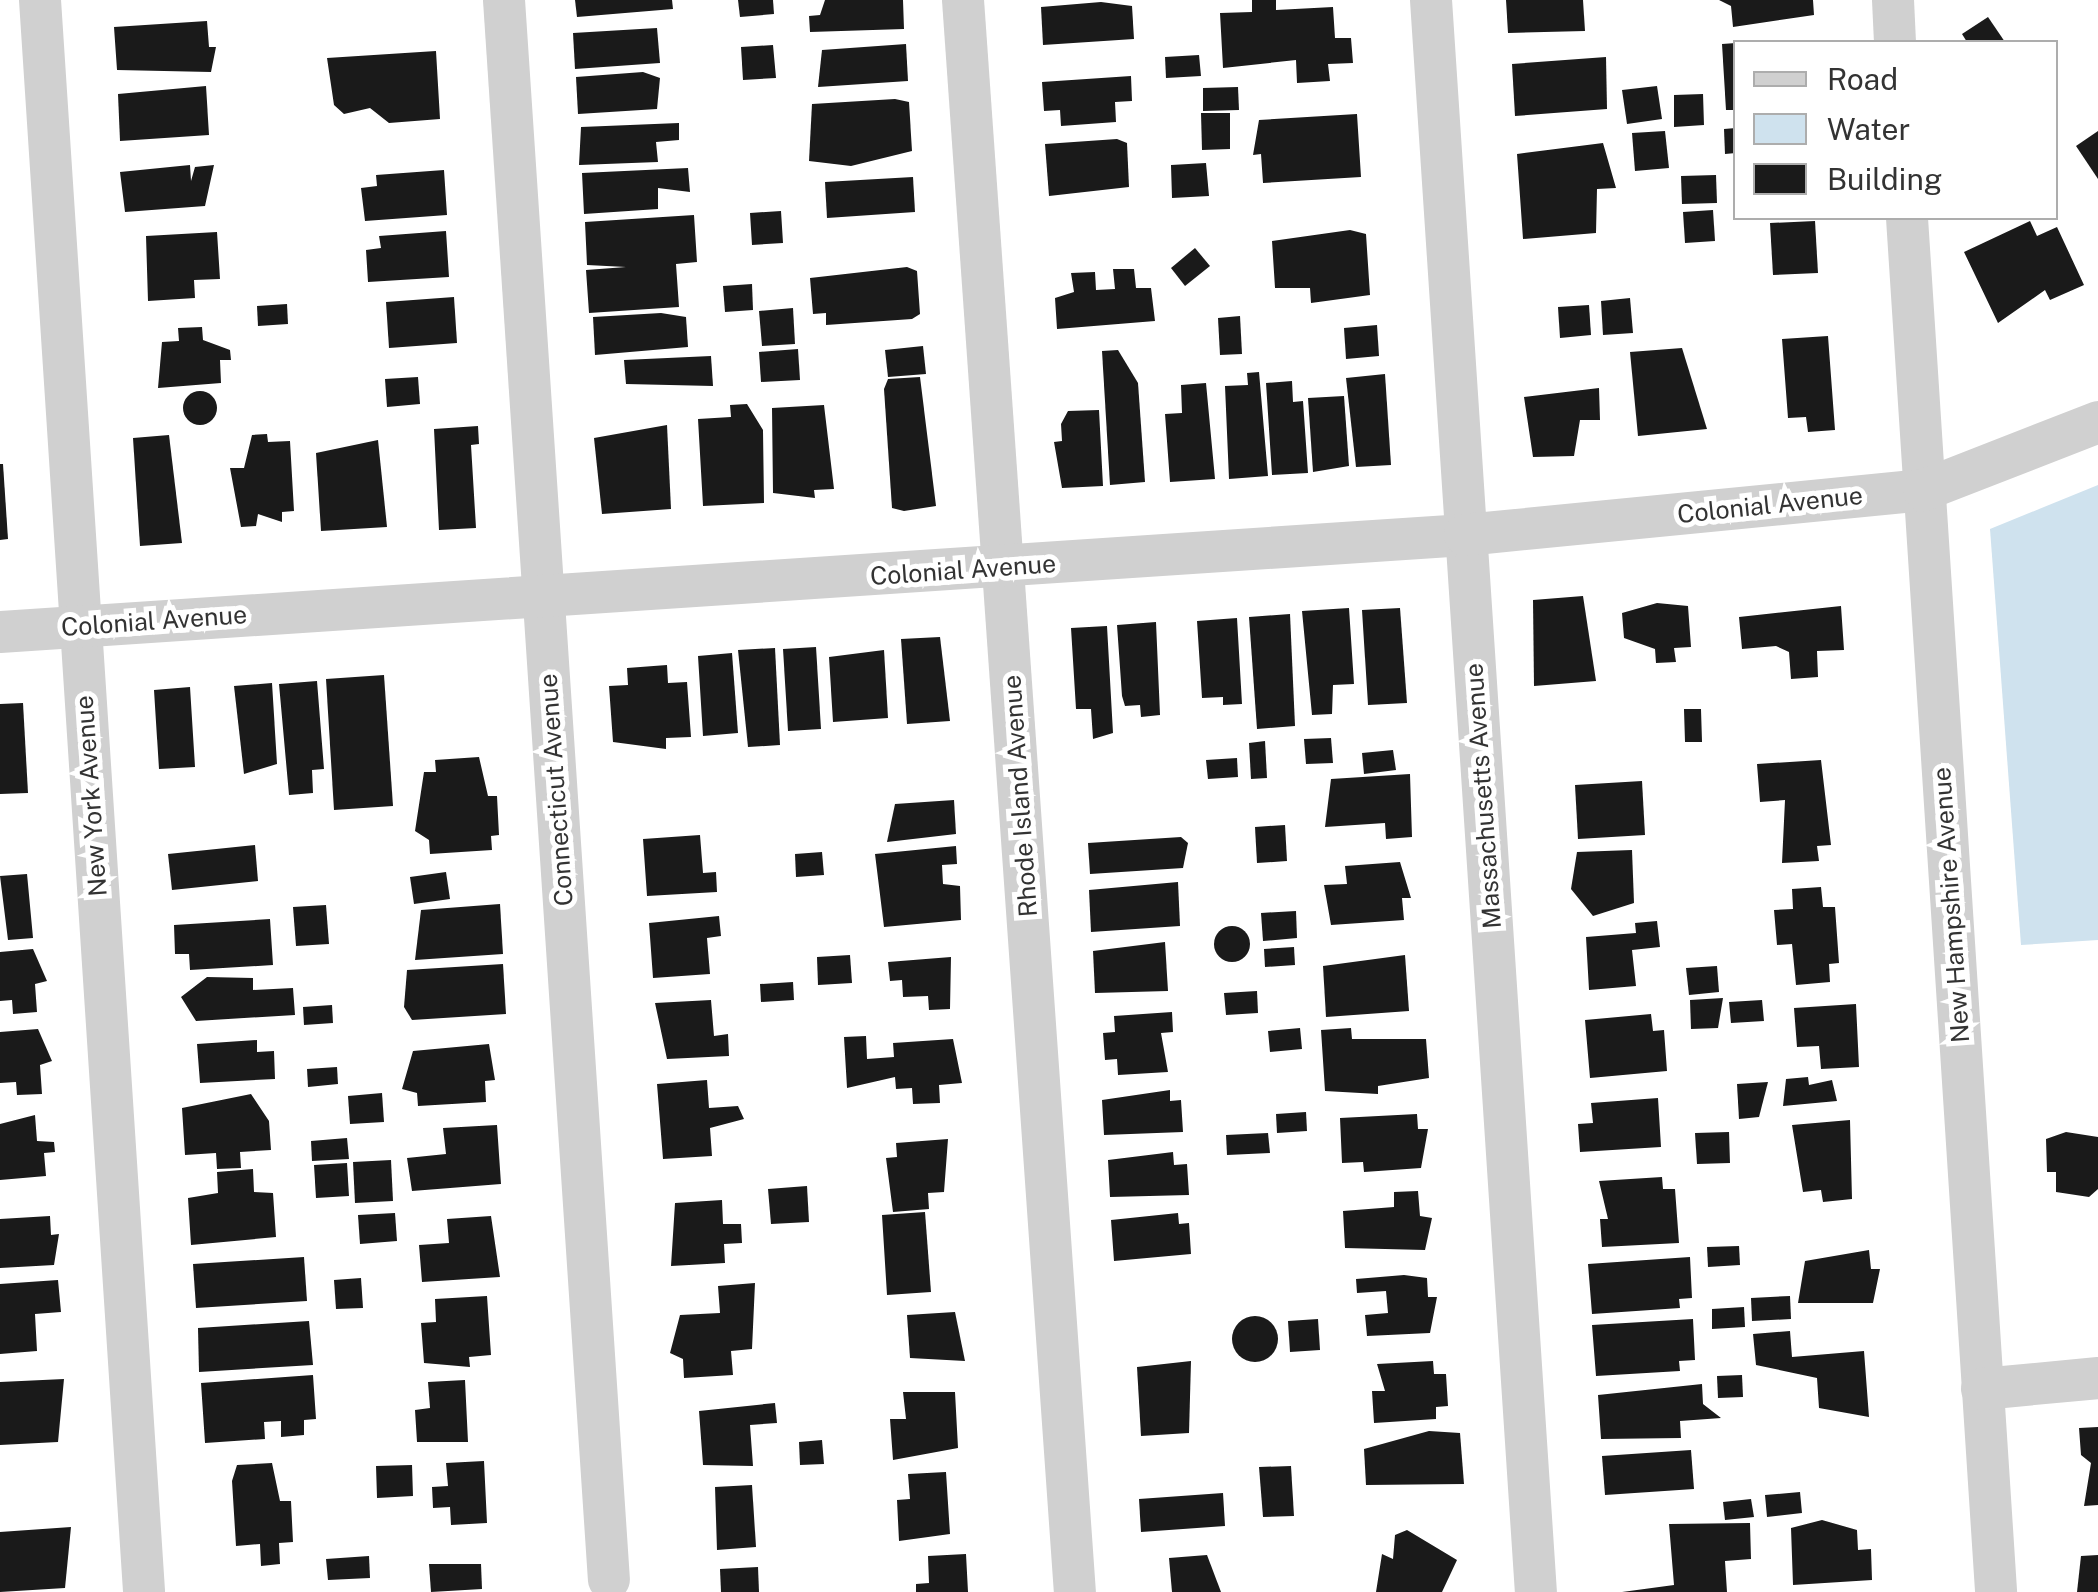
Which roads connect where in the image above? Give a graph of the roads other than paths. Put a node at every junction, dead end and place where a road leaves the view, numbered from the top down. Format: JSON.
{"nodes":[{"id":1,"x":40,"y":0,"type":"edge"},
{"id":2,"x":504,"y":0,"type":"edge"},
{"id":3,"x":964,"y":0,"type":"edge"},
{"id":4,"x":1430,"y":0,"type":"edge"},
{"id":5,"x":1906,"y":220,"type":"edge"},
{"id":6,"x":2098,"y":422,"type":"edge"},
{"id":7,"x":1924,"y":490,"type":"junction"},
{"id":8,"x":1465,"y":535,"type":"junction"},
{"id":9,"x":1004,"y":568,"type":"junction"},
{"id":10,"x":544,"y":596,"type":"junction"},
{"id":11,"x":80,"y":626,"type":"junction"},
{"id":12,"x":0,"y":632,"type":"edge"},
{"id":13,"x":2098,"y":1378,"type":"edge"},
{"id":14,"x":1982,"y":1390,"type":"junction"},
{"id":15,"x":608,"y":1580,"type":"dead end"},
{"id":16,"x":144,"y":1592,"type":"edge"},
{"id":17,"x":1075,"y":1592,"type":"edge"},
{"id":18,"x":1536,"y":1592,"type":"edge"},
{"id":19,"x":1996,"y":1592,"type":"edge"}],
"edges":[{"from":1,"to":11,"type":"street","name":"New York Avenue"},
{"from":2,"to":10,"type":"street","name":"Connecticut Avenue"},
{"from":3,"to":9,"type":"street","name":"Rhode Island Avenue"},
{"from":4,"to":8,"type":"street","name":"Massachusetts Avenue"},
{"from":5,"to":7,"type":"street","name":"New Hampshire Avenue"},
{"from":6,"to":7,"type":"street","name":"Colonial Avenue"},
{"from":7,"to":8,"type":"street","name":"Colonial Avenue"},
{"from":7,"to":14,"type":"street","name":"New Hampshire Avenue"},
{"from":8,"to":9,"type":"street","name":"Colonial Avenue"},
{"from":8,"to":18,"type":"street","name":"Massachusetts Avenue"},
{"from":9,"to":10,"type":"street","name":"Colonial Avenue"},
{"from":9,"to":17,"type":"street","name":"Rhode Island Avenue"},
{"from":10,"to":11,"type":"street","name":"Colonial Avenue"},
{"from":10,"to":15,"type":"street","name":"Connecticut Avenue"},
{"from":11,"to":12,"type":"street","name":"Colonial Avenue"},
{"from":11,"to":16,"type":"street","name":"New York Avenue"},
{"from":13,"to":14,"type":"street"},
{"from":14,"to":19,"type":"street","name":"New Hampshire Avenue"}]}
